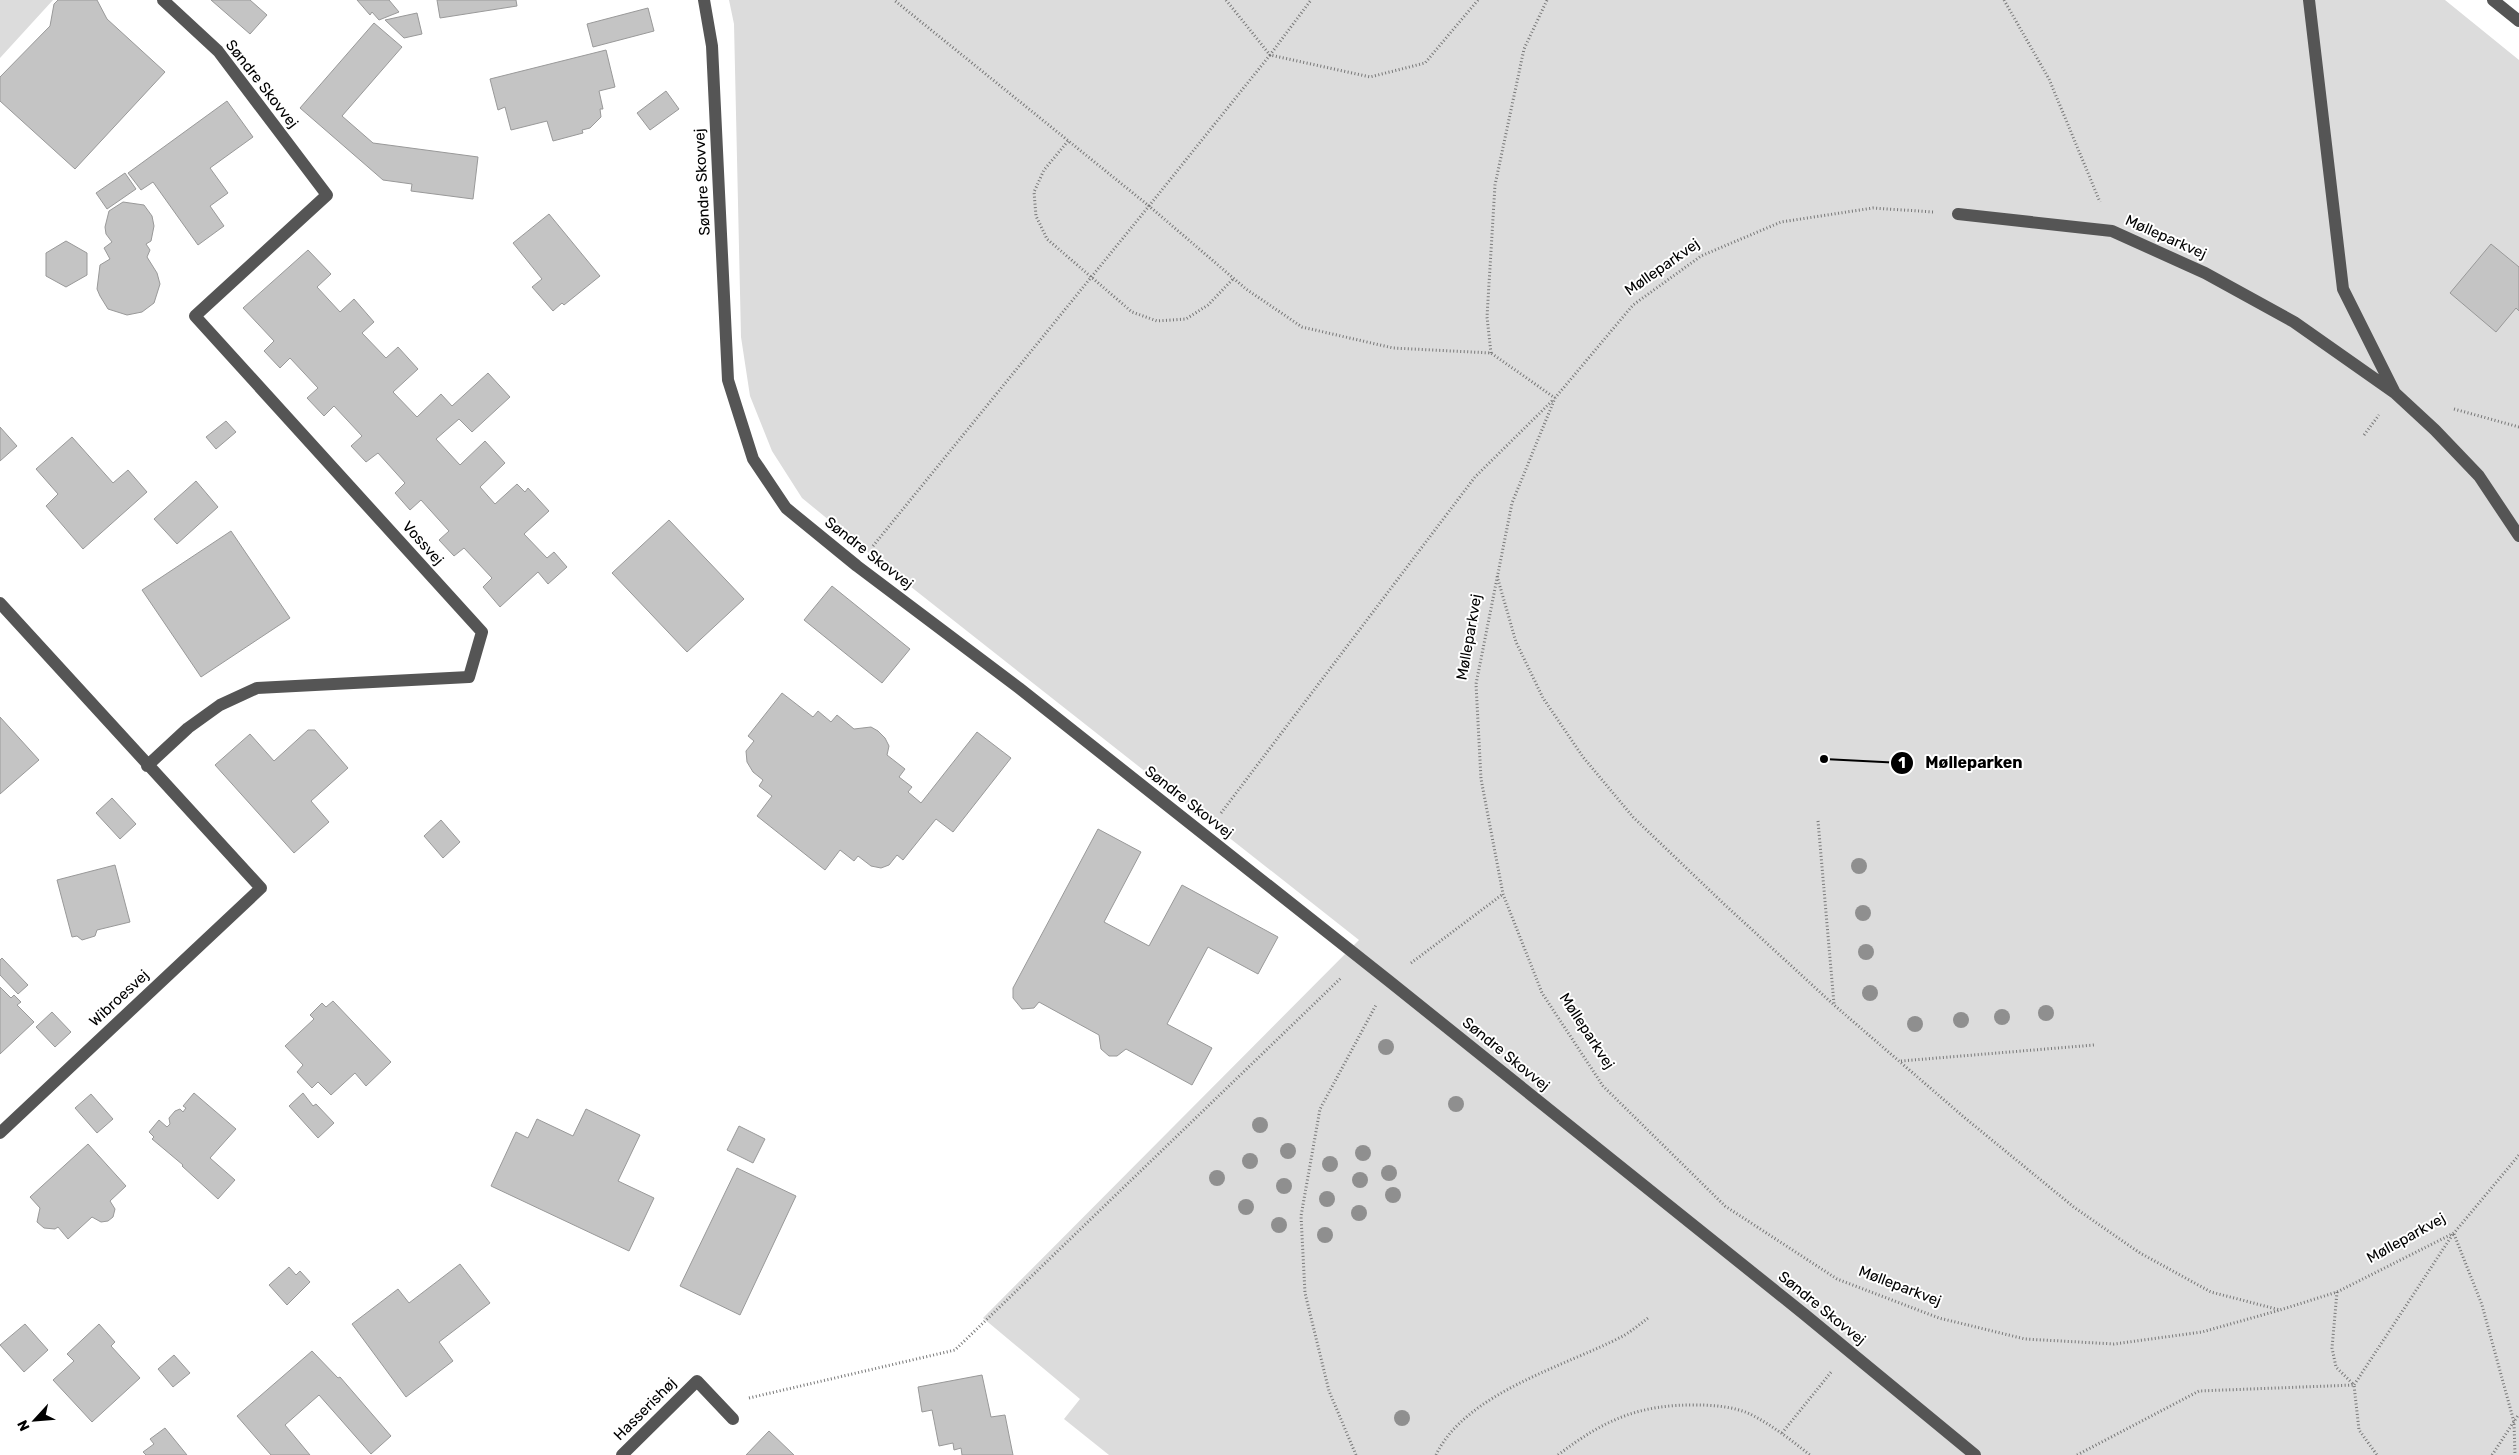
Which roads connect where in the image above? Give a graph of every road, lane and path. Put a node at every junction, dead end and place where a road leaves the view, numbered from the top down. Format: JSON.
{"nodes":[{"id":1,"x":163,"y":0,"type":"edge"},
{"id":2,"x":704,"y":0,"type":"edge"},
{"id":3,"x":894,"y":0,"type":"edge"},
{"id":4,"x":1226,"y":0,"type":"edge"},
{"id":5,"x":1311,"y":0,"type":"edge"},
{"id":6,"x":1478,"y":0,"type":"edge"},
{"id":7,"x":1547,"y":0,"type":"edge"},
{"id":8,"x":2004,"y":0,"type":"edge"},
{"id":9,"x":2309,"y":0,"type":"edge"},
{"id":10,"x":2493,"y":0,"type":"edge"},
{"id":11,"x":2519,"y":21,"type":"edge"},
{"id":12,"x":1270,"y":55,"type":"junction"},
{"id":13,"x":1068,"y":141,"type":"junction"},
{"id":14,"x":327,"y":195,"type":"joint"},
{"id":15,"x":1149,"y":206,"type":"junction"},
{"id":16,"x":1958,"y":214,"type":"joint"},
{"id":17,"x":2112,"y":231,"type":"junction"},
{"id":18,"x":1091,"y":278,"type":"junction"},
{"id":19,"x":1234,"y":278,"type":"junction"},
{"id":20,"x":1491,"y":353,"type":"junction"},
{"id":21,"x":2395,"y":393,"type":"junction"},
{"id":22,"x":1555,"y":398,"type":"junction"},
{"id":23,"x":2519,"y":536,"type":"edge"},
{"id":24,"x":857,"y":566,"type":"junction"},
{"id":25,"x":1496,"y":573,"type":"junction"},
{"id":26,"x":0,"y":603,"type":"edge"},
{"id":27,"x":147,"y":766,"type":"junction"},
{"id":28,"x":1818,"y":821,"type":"dead end"},
{"id":29,"x":1205,"y":835,"type":"junction"},
{"id":30,"x":1503,"y":894,"type":"junction"},
{"id":31,"x":1361,"y":959,"type":"junction"},
{"id":32,"x":1389,"y":980,"type":"junction"},
{"id":33,"x":1834,"y":1005,"type":"junction"},
{"id":34,"x":2094,"y":1046,"type":"dead end"},
{"id":35,"x":1900,"y":1061,"type":"junction"},
{"id":36,"x":0,"y":1133,"type":"edge"},
{"id":37,"x":2519,"y":1155,"type":"edge"},
{"id":38,"x":2454,"y":1234,"type":"junction"},
{"id":39,"x":2337,"y":1292,"type":"junction"},
{"id":40,"x":2280,"y":1310,"type":"junction"},
{"id":41,"x":1648,"y":1318,"type":"dead end"},
{"id":42,"x":1848,"y":1351,"type":"junction"},
{"id":43,"x":2354,"y":1385,"type":"junction"},
{"id":44,"x":720,"y":1405,"type":"junction"},
{"id":45,"x":2519,"y":1414,"type":"edge"},
{"id":46,"x":733,"y":1419,"type":"dead end"},
{"id":47,"x":2514,"y":1422,"type":"junction"},
{"id":48,"x":1782,"y":1433,"type":"junction"},
{"id":49,"x":622,"y":1455,"type":"edge"},
{"id":50,"x":1356,"y":1455,"type":"edge"},
{"id":51,"x":1436,"y":1455,"type":"edge"},
{"id":52,"x":1558,"y":1455,"type":"edge"},
{"id":53,"x":1810,"y":1455,"type":"edge"},
{"id":54,"x":1975,"y":1455,"type":"edge"},
{"id":55,"x":2077,"y":1455,"type":"edge"},
{"id":56,"x":2376,"y":1455,"type":"edge"},
{"id":57,"x":2492,"y":1455,"type":"edge"},
{"id":58,"x":2515,"y":1455,"type":"edge"}],
"edges":[{"from":1,"to":14,"type":"street","name":"Søndre Skovvej"},
{"from":2,"to":24,"type":"street","name":"Søndre Skovvej"},
{"from":3,"to":13,"type":"path"},
{"from":4,"to":12,"type":"path"},
{"from":5,"to":12,"type":"path"},
{"from":6,"to":12,"type":"path"},
{"from":7,"to":20,"type":"path"},
{"from":8,"to":17,"type":"path"},
{"from":9,"to":21,"type":"street","name":"Mølleparkvej"},
{"from":10,"to":11,"type":"street"},
{"from":12,"to":15,"type":"path"},
{"from":13,"to":15,"type":"path"},
{"from":13,"to":18,"type":"path"},
{"from":14,"to":27,"type":"street","name":"Vossvej"},
{"from":15,"to":18,"type":"path"},
{"from":15,"to":19,"type":"path"},
{"from":16,"to":17,"type":"street","name":"Mølleparkvej"},
{"from":16,"to":22,"type":"path","name":"Mølleparkvej"},
{"from":17,"to":21,"type":"street","name":"Mølleparkvej"},
{"from":18,"to":19,"type":"path"},
{"from":18,"to":24,"type":"path"},
{"from":19,"to":20,"type":"path"},
{"from":20,"to":22,"type":"path"},
{"from":21,"to":23,"type":"street","name":"Mølleparkvej"},
{"from":22,"to":25,"type":"path","name":"Mølleparkvej"},
{"from":22,"to":29,"type":"path"},
{"from":24,"to":29,"type":"street","name":"Søndre Skovvej"},
{"from":25,"to":30,"type":"path","name":"Mølleparkvej"},
{"from":25,"to":33,"type":"path"},
{"from":26,"to":27,"type":"street"},
{"from":27,"to":36,"type":"street","name":"Wibroesvej"},
{"from":28,"to":33,"type":"path"},
{"from":29,"to":31,"type":"street","name":"Søndre Skovvej"},
{"from":30,"to":32,"type":"path"},
{"from":30,"to":40,"type":"path","name":"Mølleparkvej"},
{"from":31,"to":32,"type":"street","name":"Søndre Skovvej"},
{"from":31,"to":44,"type":"path"},
{"from":32,"to":42,"type":"street","name":"Søndre Skovvej"},
{"from":32,"to":50,"type":"path"},
{"from":33,"to":35,"type":"path"},
{"from":34,"to":35,"type":"path"},
{"from":35,"to":40,"type":"path"},
{"from":37,"to":38,"type":"path","name":"Mølleparkvej"},
{"from":38,"to":39,"type":"path","name":"Mølleparkvej"},
{"from":38,"to":43,"type":"path"},
{"from":38,"to":47,"type":"path"},
{"from":39,"to":40,"type":"path","name":"Mølleparkvej"},
{"from":39,"to":43,"type":"path"},
{"from":41,"to":51,"type":"path"},
{"from":42,"to":48,"type":"path"},
{"from":42,"to":54,"type":"street","name":"Søndre Skovvej"},
{"from":43,"to":55,"type":"path"},
{"from":43,"to":56,"type":"path"},
{"from":44,"to":46,"type":"street","name":"Hasserishøj"},
{"from":44,"to":49,"type":"street","name":"Hasserishøj"},
{"from":45,"to":47,"type":"path"},
{"from":47,"to":57,"type":"path"},
{"from":47,"to":58,"type":"path"},
{"from":48,"to":52,"type":"path"},
{"from":48,"to":53,"type":"path"}]}
